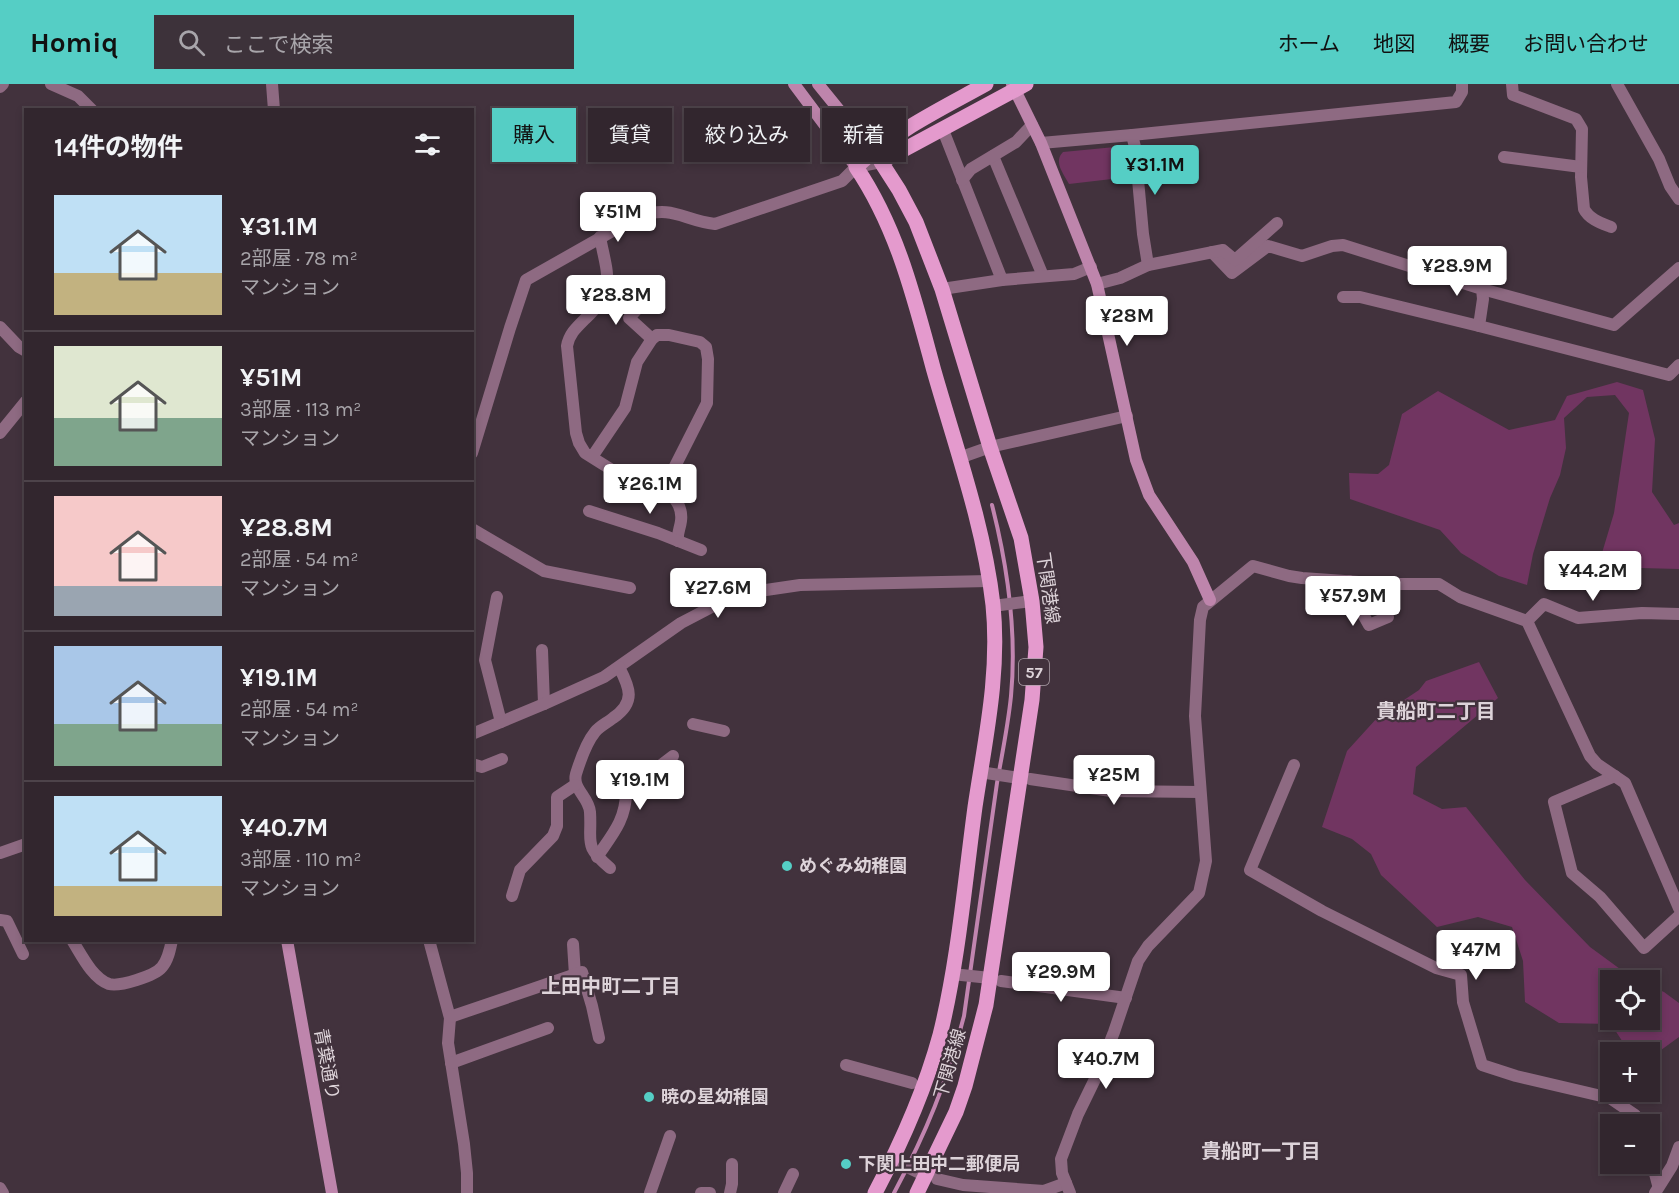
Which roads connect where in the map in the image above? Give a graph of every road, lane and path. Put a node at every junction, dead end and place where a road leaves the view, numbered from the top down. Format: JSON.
{"nodes":[{"id":1,"x":3,"y":84,"type":"edge"},
{"id":2,"x":51,"y":84,"type":"edge"},
{"id":3,"x":272,"y":84,"type":"edge"},
{"id":4,"x":794,"y":84,"type":"edge"},
{"id":5,"x":818,"y":84,"type":"edge"},
{"id":6,"x":986,"y":84,"type":"edge"},
{"id":7,"x":1462,"y":84,"type":"edge"},
{"id":8,"x":1512,"y":84,"type":"edge"},
{"id":9,"x":1618,"y":84,"type":"edge"},
{"id":10,"x":1018,"y":86,"type":"edge"},
{"id":11,"x":0,"y":87,"type":"edge"},
{"id":12,"x":90,"y":108,"type":"edge"},
{"id":13,"x":274,"y":108,"type":"edge"},
{"id":14,"x":837,"y":108,"type":"edge"},
{"id":15,"x":1032,"y":125,"type":"junction"},
{"id":16,"x":906,"y":129,"type":"edge"},
{"id":17,"x":943,"y":130,"type":"junction"},
{"id":18,"x":1132,"y":135,"type":"junction"},
{"id":19,"x":1041,"y":143,"type":"junction"},
{"id":20,"x":906,"y":145,"type":"edge"},
{"id":21,"x":993,"y":156,"type":"junction"},
{"id":22,"x":1504,"y":157,"type":"dead end"},
{"id":23,"x":866,"y":162,"type":"edge"},
{"id":24,"x":880,"y":162,"type":"edge"},
{"id":25,"x":856,"y":167,"type":"junction"},
{"id":26,"x":1581,"y":167,"type":"junction"},
{"id":27,"x":962,"y":180,"type":"junction"},
{"id":28,"x":1679,"y":199,"type":"edge"},
{"id":29,"x":1277,"y":223,"type":"dead end"},
{"id":30,"x":1611,"y":227,"type":"dead end"},
{"id":31,"x":600,"y":237,"type":"junction"},
{"id":32,"x":1212,"y":252,"type":"junction"},
{"id":33,"x":1148,"y":265,"type":"junction"},
{"id":34,"x":1091,"y":267,"type":"junction"},
{"id":35,"x":1679,"y":268,"type":"edge"},
{"id":36,"x":1043,"y":276,"type":"junction"},
{"id":37,"x":1002,"y":280,"type":"junction"},
{"id":38,"x":1097,"y":284,"type":"junction"},
{"id":39,"x":942,"y":289,"type":"junction"},
{"id":40,"x":1482,"y":289,"type":"junction"},
{"id":41,"x":1343,"y":297,"type":"dead end"},
{"id":42,"x":640,"y":305,"type":"dead end"},
{"id":43,"x":1479,"y":326,"type":"junction"},
{"id":44,"x":0,"y":327,"type":"edge"},
{"id":45,"x":652,"y":339,"type":"junction"},
{"id":46,"x":24,"y":350,"type":"edge"},
{"id":47,"x":1679,"y":365,"type":"edge"},
{"id":48,"x":24,"y":403,"type":"edge"},
{"id":49,"x":1127,"y":416,"type":"junction"},
{"id":50,"x":0,"y":433,"type":"edge"},
{"id":51,"x":474,"y":446,"type":"edge"},
{"id":52,"x":990,"y":447,"type":"junction"},
{"id":53,"x":592,"y":457,"type":"junction"},
{"id":54,"x":959,"y":458,"type":"junction"},
{"id":55,"x":664,"y":488,"type":"junction"},
{"id":56,"x":589,"y":511,"type":"dead end"},
{"id":57,"x":474,"y":530,"type":"edge"},
{"id":58,"x":678,"y":541,"type":"junction"},
{"id":59,"x":701,"y":550,"type":"dead end"},
{"id":60,"x":989,"y":581,"type":"junction"},
{"id":61,"x":1348,"y":581,"type":"junction"},
{"id":62,"x":630,"y":588,"type":"dead end"},
{"id":63,"x":497,"y":597,"type":"dead end"},
{"id":64,"x":1210,"y":600,"type":"junction"},
{"id":65,"x":1026,"y":602,"type":"junction"},
{"id":66,"x":998,"y":605,"type":"junction"},
{"id":67,"x":1679,"y":614,"type":"edge"},
{"id":68,"x":1388,"y":616,"type":"dead end"},
{"id":69,"x":1527,"y":621,"type":"junction"},
{"id":70,"x":542,"y":650,"type":"dead end"},
{"id":71,"x":619,"y":667,"type":"junction"},
{"id":72,"x":544,"y":704,"type":"junction"},
{"id":73,"x":501,"y":722,"type":"junction"},
{"id":74,"x":693,"y":724,"type":"dead end"},
{"id":75,"x":724,"y":731,"type":"dead end"},
{"id":76,"x":474,"y":733,"type":"edge"},
{"id":77,"x":673,"y":756,"type":"dead end"},
{"id":78,"x":502,"y":759,"type":"dead end"},
{"id":79,"x":474,"y":765,"type":"edge"},
{"id":80,"x":1294,"y":765,"type":"dead end"},
{"id":81,"x":984,"y":773,"type":"junction"},
{"id":82,"x":1616,"y":776,"type":"junction"},
{"id":83,"x":1020,"y":778,"type":"junction"},
{"id":84,"x":575,"y":785,"type":"junction"},
{"id":85,"x":1200,"y":792,"type":"junction"},
{"id":86,"x":24,"y":845,"type":"edge"},
{"id":87,"x":0,"y":853,"type":"edge"},
{"id":88,"x":597,"y":857,"type":"junction"},
{"id":89,"x":610,"y":868,"type":"dead end"},
{"id":90,"x":512,"y":896,"type":"dead end"},
{"id":91,"x":1679,"y":908,"type":"edge"},
{"id":92,"x":1679,"y":916,"type":"edge"},
{"id":93,"x":0,"y":920,"type":"edge"},
{"id":94,"x":73,"y":942,"type":"edge"},
{"id":95,"x":171,"y":942,"type":"edge"},
{"id":96,"x":287,"y":942,"type":"edge"},
{"id":97,"x":430,"y":942,"type":"edge"},
{"id":98,"x":573,"y":944,"type":"dead end"},
{"id":99,"x":23,"y":954,"type":"dead end"},
{"id":100,"x":955,"y":974,"type":"junction"},
{"id":101,"x":575,"y":975,"type":"junction"},
{"id":102,"x":990,"y":979,"type":"junction"},
{"id":103,"x":1126,"y":998,"type":"junction"},
{"id":104,"x":450,"y":1017,"type":"junction"},
{"id":105,"x":548,"y":1029,"type":"dead end"},
{"id":106,"x":599,"y":1038,"type":"dead end"},
{"id":107,"x":451,"y":1063,"type":"junction"},
{"id":108,"x":846,"y":1065,"type":"dead end"},
{"id":109,"x":912,"y":1083,"type":"dead end"},
{"id":110,"x":1634,"y":1114,"type":"edge"},
{"id":111,"x":670,"y":1136,"type":"dead end"},
{"id":112,"x":1679,"y":1147,"type":"edge"},
{"id":113,"x":896,"y":1161,"type":"junction"},
{"id":114,"x":732,"y":1164,"type":"dead end"},
{"id":115,"x":792,"y":1174,"type":"dead end"},
{"id":116,"x":1654,"y":1174,"type":"edge"},
{"id":117,"x":926,"y":1175,"type":"junction"},
{"id":118,"x":0,"y":1188,"type":"edge"},
{"id":119,"x":1068,"y":1188,"type":"edge"},
{"id":120,"x":1657,"y":1189,"type":"edge"},
{"id":121,"x":3,"y":1193,"type":"edge"},
{"id":122,"x":332,"y":1193,"type":"edge"},
{"id":123,"x":467,"y":1193,"type":"edge"},
{"id":124,"x":650,"y":1193,"type":"edge"},
{"id":125,"x":701,"y":1193,"type":"edge"},
{"id":126,"x":710,"y":1193,"type":"edge"},
{"id":127,"x":730,"y":1193,"type":"edge"},
{"id":128,"x":784,"y":1193,"type":"edge"},
{"id":129,"x":875,"y":1193,"type":"edge"},
{"id":130,"x":917,"y":1193,"type":"edge"}],
"edges":[{"from":1,"to":11,"type":"street"},
{"from":2,"to":12,"type":"street"},
{"from":3,"to":13,"type":"street"},
{"from":4,"to":25,"type":"street"},
{"from":5,"to":14,"type":"street"},
{"from":6,"to":16,"type":"main road"},
{"from":7,"to":18,"type":"street"},
{"from":8,"to":26,"type":"street"},
{"from":9,"to":28,"type":"street"},
{"from":10,"to":15,"type":"street"},
{"from":10,"to":17,"type":"main road"},
{"from":15,"to":19,"type":"street"},
{"from":15,"to":21,"type":"street"},
{"from":17,"to":20,"type":"main road"},
{"from":17,"to":27,"type":"street"},
{"from":18,"to":19,"type":"street"},
{"from":18,"to":33,"type":"street"},
{"from":19,"to":34,"type":"street"},
{"from":21,"to":27,"type":"street"},
{"from":21,"to":36,"type":"street"},
{"from":22,"to":26,"type":"street"},
{"from":23,"to":25,"type":"main road"},
{"from":24,"to":39,"type":"main road","name":"下関港線","number":"57"},
{"from":25,"to":31,"type":"street"},
{"from":25,"to":54,"type":"main road","name":"下関港線","number":"57"},
{"from":26,"to":30,"type":"street"},
{"from":27,"to":37,"type":"street"},
{"from":29,"to":32,"type":"street"},
{"from":31,"to":51,"type":"street"},
{"from":31,"to":53,"type":"street"},
{"from":32,"to":33,"type":"street"},
{"from":32,"to":40,"type":"street"},
{"from":33,"to":38,"type":"street"},
{"from":34,"to":36,"type":"street"},
{"from":34,"to":38,"type":"street"},
{"from":35,"to":40,"type":"street"},
{"from":36,"to":37,"type":"street"},
{"from":37,"to":39,"type":"street"},
{"from":38,"to":49,"type":"street"},
{"from":39,"to":52,"type":"main road","name":"下関港線","number":"57"},
{"from":40,"to":43,"type":"street"},
{"from":41,"to":43,"type":"street"},
{"from":42,"to":45,"type":"street"},
{"from":43,"to":47,"type":"street"},
{"from":44,"to":46,"type":"street"},
{"from":45,"to":53,"type":"street"},
{"from":45,"to":55,"type":"street"},
{"from":48,"to":50,"type":"street"},
{"from":49,"to":52,"type":"street"},
{"from":49,"to":64,"type":"street"},
{"from":52,"to":54,"type":"street"},
{"from":52,"to":65,"type":"main road","name":"下関港線","number":"57"},
{"from":53,"to":55,"type":"street"},
{"from":54,"to":60,"type":"main road","name":"下関港線","number":"57"},
{"from":55,"to":58,"type":"street"},
{"from":56,"to":58,"type":"street"},
{"from":57,"to":62,"type":"street"},
{"from":58,"to":59,"type":"street"},
{"from":60,"to":66,"type":"main road","name":"下関港線","number":"57"},
{"from":60,"to":71,"type":"street"},
{"from":61,"to":64,"type":"street"},
{"from":61,"to":68,"type":"street"},
{"from":61,"to":69,"type":"street"},
{"from":63,"to":73,"type":"street"},
{"from":64,"to":85,"type":"street"},
{"from":65,"to":66,"type":"street"},
{"from":65,"to":83,"type":"main road","name":"下関港線","number":"57"},
{"from":66,"to":81,"type":"main road","name":"下関港線","number":"57"},
{"from":67,"to":69,"type":"street"},
{"from":69,"to":82,"type":"street"},
{"from":70,"to":72,"type":"street"},
{"from":71,"to":72,"type":"street"},
{"from":71,"to":84,"type":"street"},
{"from":72,"to":73,"type":"street"},
{"from":73,"to":76,"type":"street"},
{"from":74,"to":75,"type":"street"},
{"from":77,"to":88,"type":"street"},
{"from":78,"to":79,"type":"street"},
{"from":80,"to":110,"type":"street"},
{"from":81,"to":83,"type":"street"},
{"from":81,"to":100,"type":"main road","name":"下関港線","number":"57"},
{"from":82,"to":91,"type":"street"},
{"from":82,"to":92,"type":"street"},
{"from":83,"to":85,"type":"street"},
{"from":83,"to":102,"type":"main road","name":"下関港線","number":"57"},
{"from":84,"to":88,"type":"street"},
{"from":84,"to":90,"type":"street"},
{"from":85,"to":103,"type":"street"},
{"from":86,"to":87,"type":"street"},
{"from":88,"to":89,"type":"street"},
{"from":93,"to":99,"type":"street"},
{"from":94,"to":95,"type":"street"},
{"from":96,"to":122,"type":"street","name":"青葉通り"},
{"from":97,"to":104,"type":"street"},
{"from":98,"to":101,"type":"street"},
{"from":100,"to":102,"type":"street"},
{"from":100,"to":113,"type":"main road","name":"下関港線","number":"57"},
{"from":101,"to":104,"type":"street"},
{"from":101,"to":106,"type":"street"},
{"from":102,"to":103,"type":"street"},
{"from":102,"to":117,"type":"main road","name":"下関港線","number":"57"},
{"from":103,"to":119,"type":"street"},
{"from":104,"to":107,"type":"street"},
{"from":105,"to":107,"type":"street"},
{"from":107,"to":123,"type":"street"},
{"from":108,"to":109,"type":"street"},
{"from":111,"to":124,"type":"street"},
{"from":112,"to":120,"type":"street"},
{"from":113,"to":117,"type":"street"},
{"from":113,"to":129,"type":"main road","name":"下関港線","number":"57"},
{"from":114,"to":127,"type":"street"},
{"from":115,"to":128,"type":"street"},
{"from":116,"to":120,"type":"street"},
{"from":117,"to":119,"type":"street"},
{"from":117,"to":130,"type":"main road","name":"下関港線","number":"57"},
{"from":118,"to":121,"type":"street"},
{"from":125,"to":126,"type":"street"}]}
